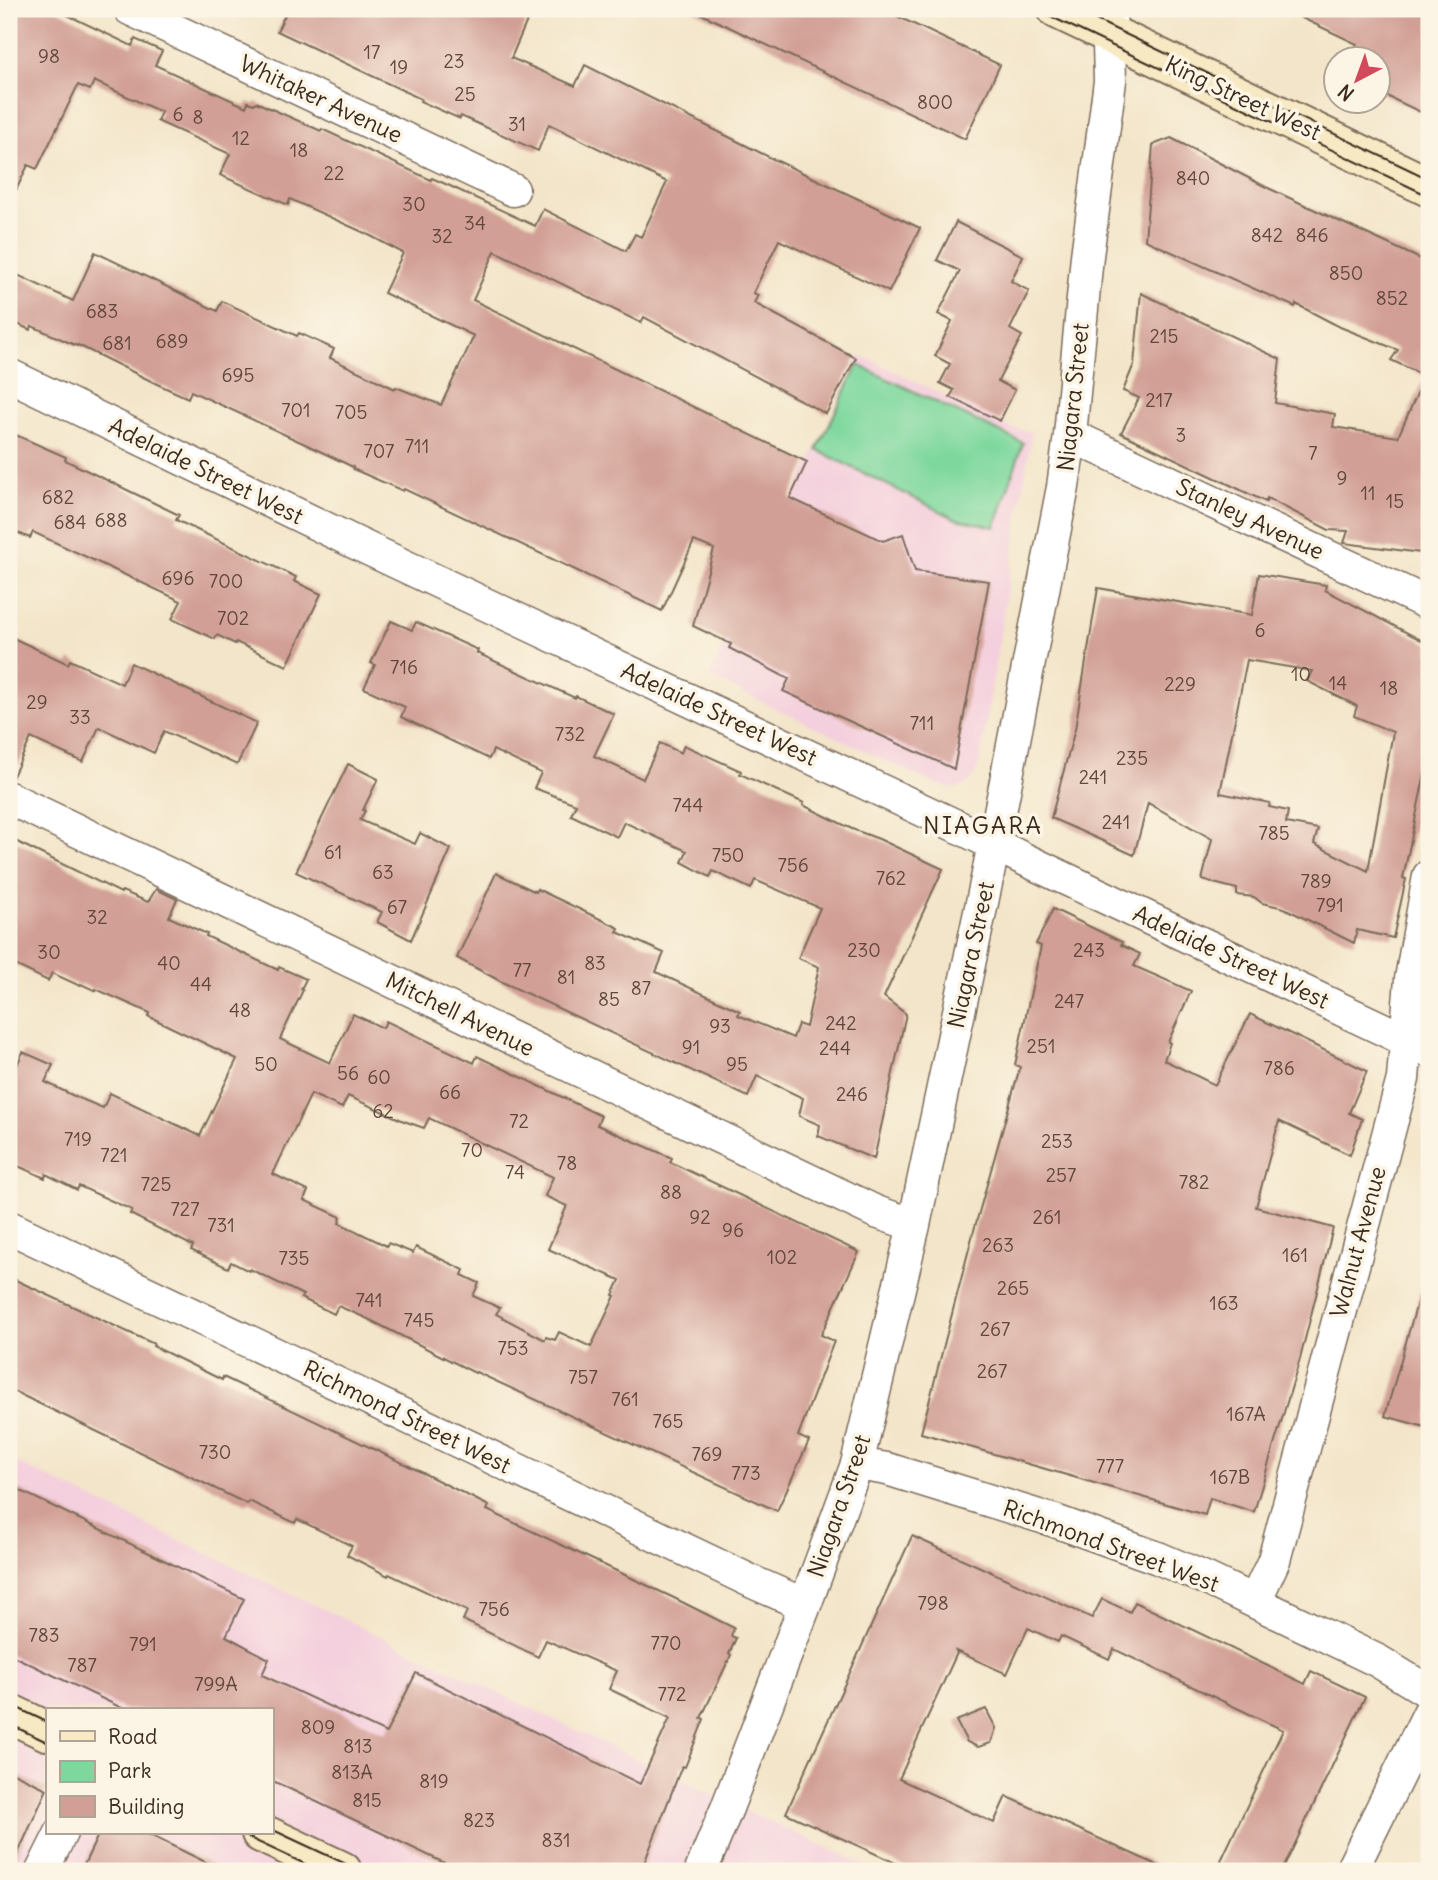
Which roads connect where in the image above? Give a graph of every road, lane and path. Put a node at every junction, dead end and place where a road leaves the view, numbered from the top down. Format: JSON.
{"nodes":[{"id":1,"x":130,"y":9,"type":"edge"},
{"id":2,"x":1057,"y":9,"type":"edge"},
{"id":3,"x":1110,"y":22,"type":"edge"},
{"id":4,"x":1429,"y":187,"type":"edge"},
{"id":5,"x":513,"y":190,"type":"dead end"},
{"id":6,"x":9,"y":375,"type":"edge"},
{"id":7,"x":1070,"y":435,"type":"junction"},
{"id":8,"x":1429,"y":604,"type":"edge"},
{"id":9,"x":9,"y":798,"type":"edge"},
{"id":10,"x":994,"y":845,"type":"junction"},
{"id":11,"x":1429,"y":876,"type":"edge"},
{"id":12,"x":1417,"y":1045,"type":"edge"},
{"id":13,"x":914,"y":1225,"type":"junction"},
{"id":14,"x":9,"y":1227,"type":"edge"},
{"id":15,"x":857,"y":1464,"type":"junction"},
{"id":16,"x":1255,"y":1601,"type":"junction"},
{"id":17,"x":805,"y":1605,"type":"junction"},
{"id":18,"x":1429,"y":1692,"type":"edge"},
{"id":19,"x":9,"y":1713,"type":"edge"},
{"id":20,"x":1429,"y":1713,"type":"edge"},
{"id":21,"x":46,"y":1731,"type":"edge"},
{"id":22,"x":60,"y":1834,"type":"edge"},
{"id":23,"x":263,"y":1834,"type":"edge"},
{"id":24,"x":42,"y":1871,"type":"edge"},
{"id":25,"x":342,"y":1871,"type":"edge"},
{"id":26,"x":701,"y":1871,"type":"edge"},
{"id":27,"x":1351,"y":1871,"type":"edge"}],
"edges":[{"from":1,"to":5,"type":"street","name":"Whitaker Avenue"},
{"from":2,"to":3,"type":"main road","name":"King Street West"},
{"from":3,"to":4,"type":"main road","name":"King Street West"},
{"from":3,"to":7,"type":"street","name":"Niagara Street"},
{"from":6,"to":10,"type":"street","name":"Adelaide Street West"},
{"from":7,"to":8,"type":"street","name":"Stanley Avenue"},
{"from":7,"to":10,"type":"street","name":"Niagara Street"},
{"from":9,"to":13,"type":"street","name":"Mitchell Avenue"},
{"from":10,"to":12,"type":"street","name":"Adelaide Street West"},
{"from":10,"to":13,"type":"street","name":"Niagara Street"},
{"from":11,"to":12,"type":"street","name":"Walnut Avenue"},
{"from":12,"to":16,"type":"street","name":"Walnut Avenue"},
{"from":13,"to":15,"type":"street","name":"Niagara Street"},
{"from":14,"to":17,"type":"street","name":"Richmond Street West"},
{"from":15,"to":16,"type":"street","name":"Richmond Street West"},
{"from":15,"to":17,"type":"street","name":"Niagara Street"},
{"from":16,"to":18,"type":"street","name":"Richmond Street West"},
{"from":17,"to":26,"type":"street","name":"Niagara Street"},
{"from":19,"to":21,"type":"main road"},
{"from":20,"to":27,"type":"street"},
{"from":22,"to":24,"type":"street"},
{"from":23,"to":25,"type":"main road"}]}
